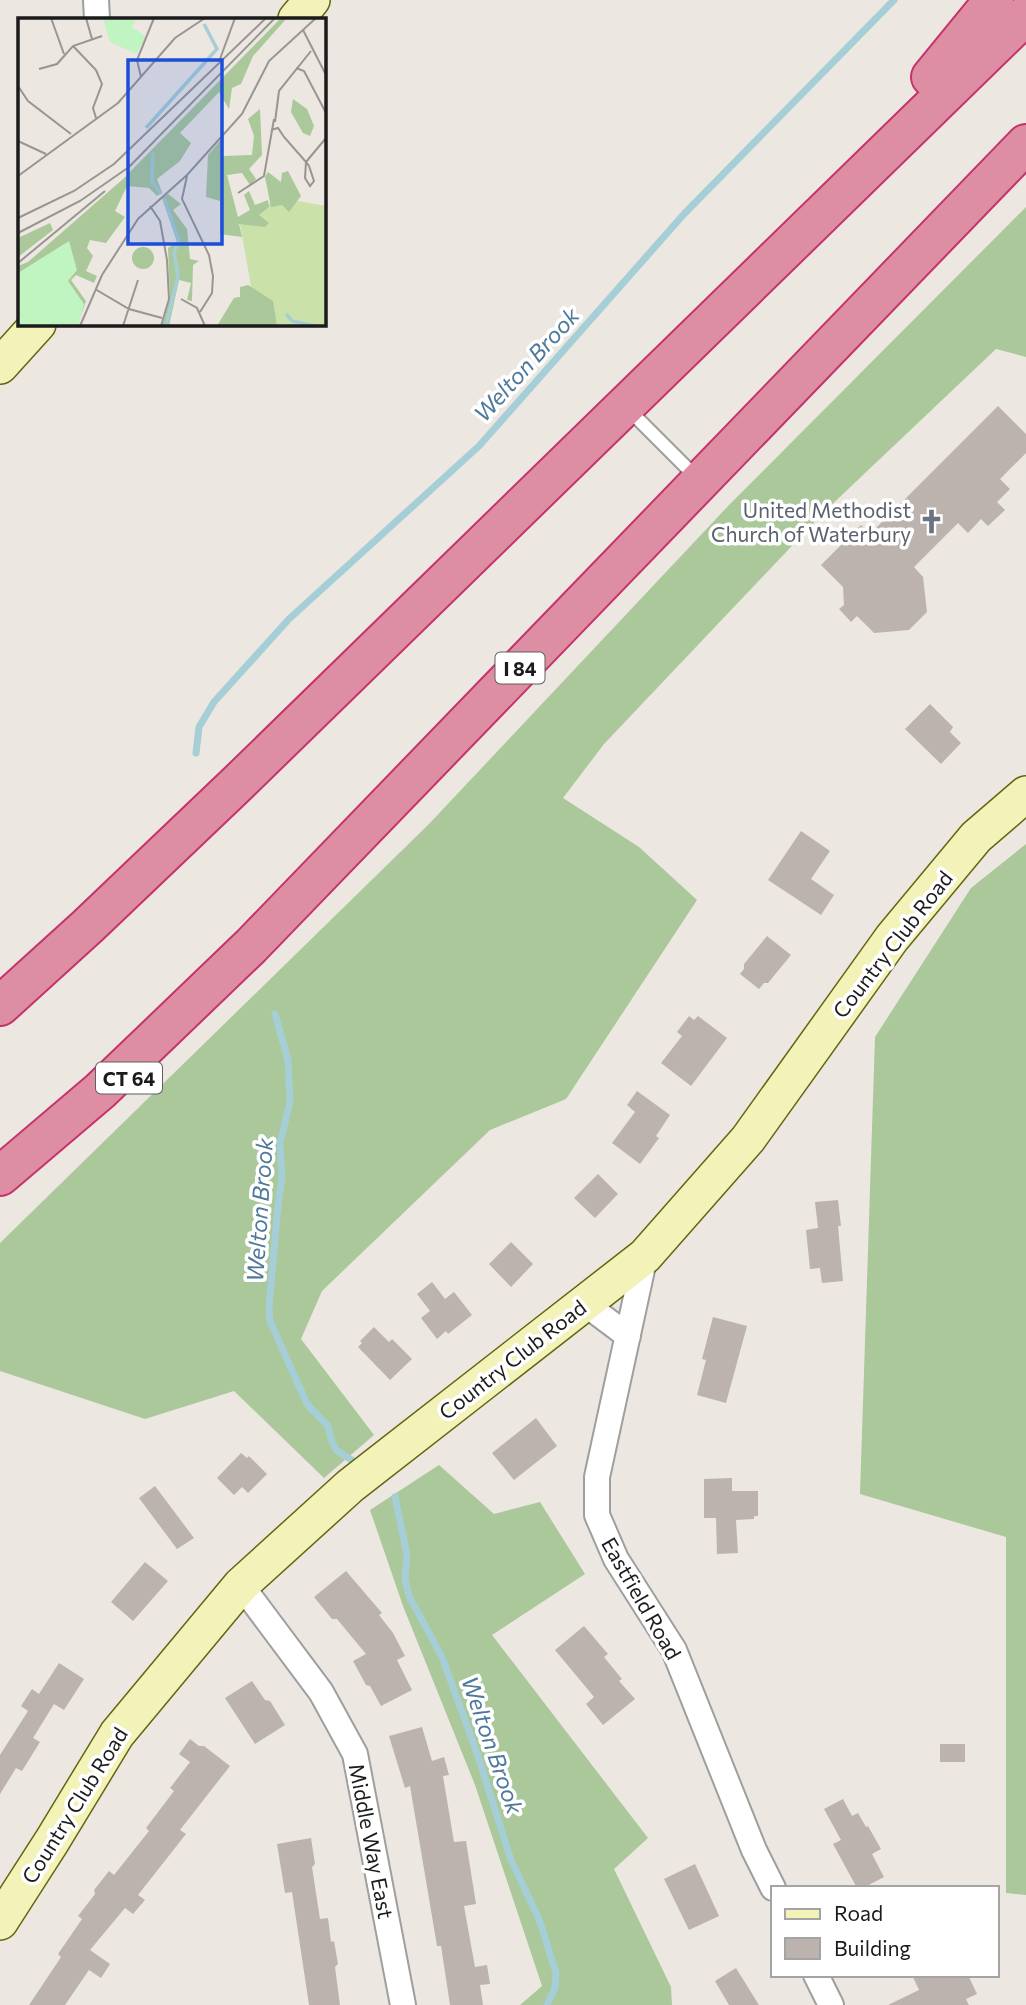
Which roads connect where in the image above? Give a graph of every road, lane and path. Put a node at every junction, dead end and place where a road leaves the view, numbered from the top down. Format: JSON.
{"nodes":[{"id":1,"x":96,"y":0,"type":"edge"},
{"id":2,"x":312,"y":0,"type":"edge"},
{"id":3,"x":994,"y":0,"type":"edge"},
{"id":4,"x":1026,"y":15,"type":"edge"},
{"id":5,"x":97,"y":18,"type":"edge"},
{"id":6,"x":297,"y":18,"type":"edge"},
{"id":7,"x":1026,"y":144,"type":"edge"},
{"id":8,"x":36,"y":326,"type":"edge"},
{"id":9,"x":0,"y":366,"type":"edge"},
{"id":10,"x":625,"y":406,"type":"junction"},
{"id":11,"x":700,"y":481,"type":"junction"},
{"id":12,"x":1026,"y":794,"type":"edge"},
{"id":13,"x":251,"y":946,"type":"junction"},
{"id":14,"x":0,"y":1006,"type":"edge"},
{"id":15,"x":0,"y":1176,"type":"edge"},
{"id":16,"x":0,"y":1202,"type":"edge"},
{"id":17,"x":645,"y":1256,"type":"junction"},
{"id":18,"x":584,"y":1303,"type":"junction"},
{"id":19,"x":628,"y":1336,"type":"junction"},
{"id":20,"x":242,"y":1585,"type":"junction"},
{"id":21,"x":771,"y":1886,"type":"edge"},
{"id":22,"x":0,"y":1922,"type":"edge"},
{"id":23,"x":817,"y":1977,"type":"edge"},
{"id":24,"x":403,"y":2005,"type":"edge"},
{"id":25,"x":831,"y":2005,"type":"edge"}],
"edges":[{"from":1,"to":5,"type":"street"},
{"from":2,"to":6,"type":"street"},
{"from":3,"to":10,"type":"highway"},
{"from":4,"to":10,"type":"highway"},
{"from":7,"to":11,"type":"highway","number":"I 84"},
{"from":8,"to":9,"type":"street"},
{"from":10,"to":11,"type":"lane"},
{"from":10,"to":14,"type":"highway"},
{"from":11,"to":13,"type":"highway","number":"I 84"},
{"from":12,"to":17,"type":"street","name":"Country Club Road"},
{"from":13,"to":15,"type":"highway","number":"I 84"},
{"from":13,"to":16,"type":"highway","number":"CT 64"},
{"from":17,"to":18,"type":"street","name":"Country Club Road"},
{"from":17,"to":19,"type":"street","name":"Eastfield Road"},
{"from":18,"to":19,"type":"street"},
{"from":18,"to":20,"type":"street","name":"Country Club Road"},
{"from":19,"to":21,"type":"street","name":"Eastfield Road"},
{"from":20,"to":22,"type":"street","name":"Country Club Road"},
{"from":20,"to":24,"type":"street","name":"Middle Way East"},
{"from":23,"to":25,"type":"street"}]}
